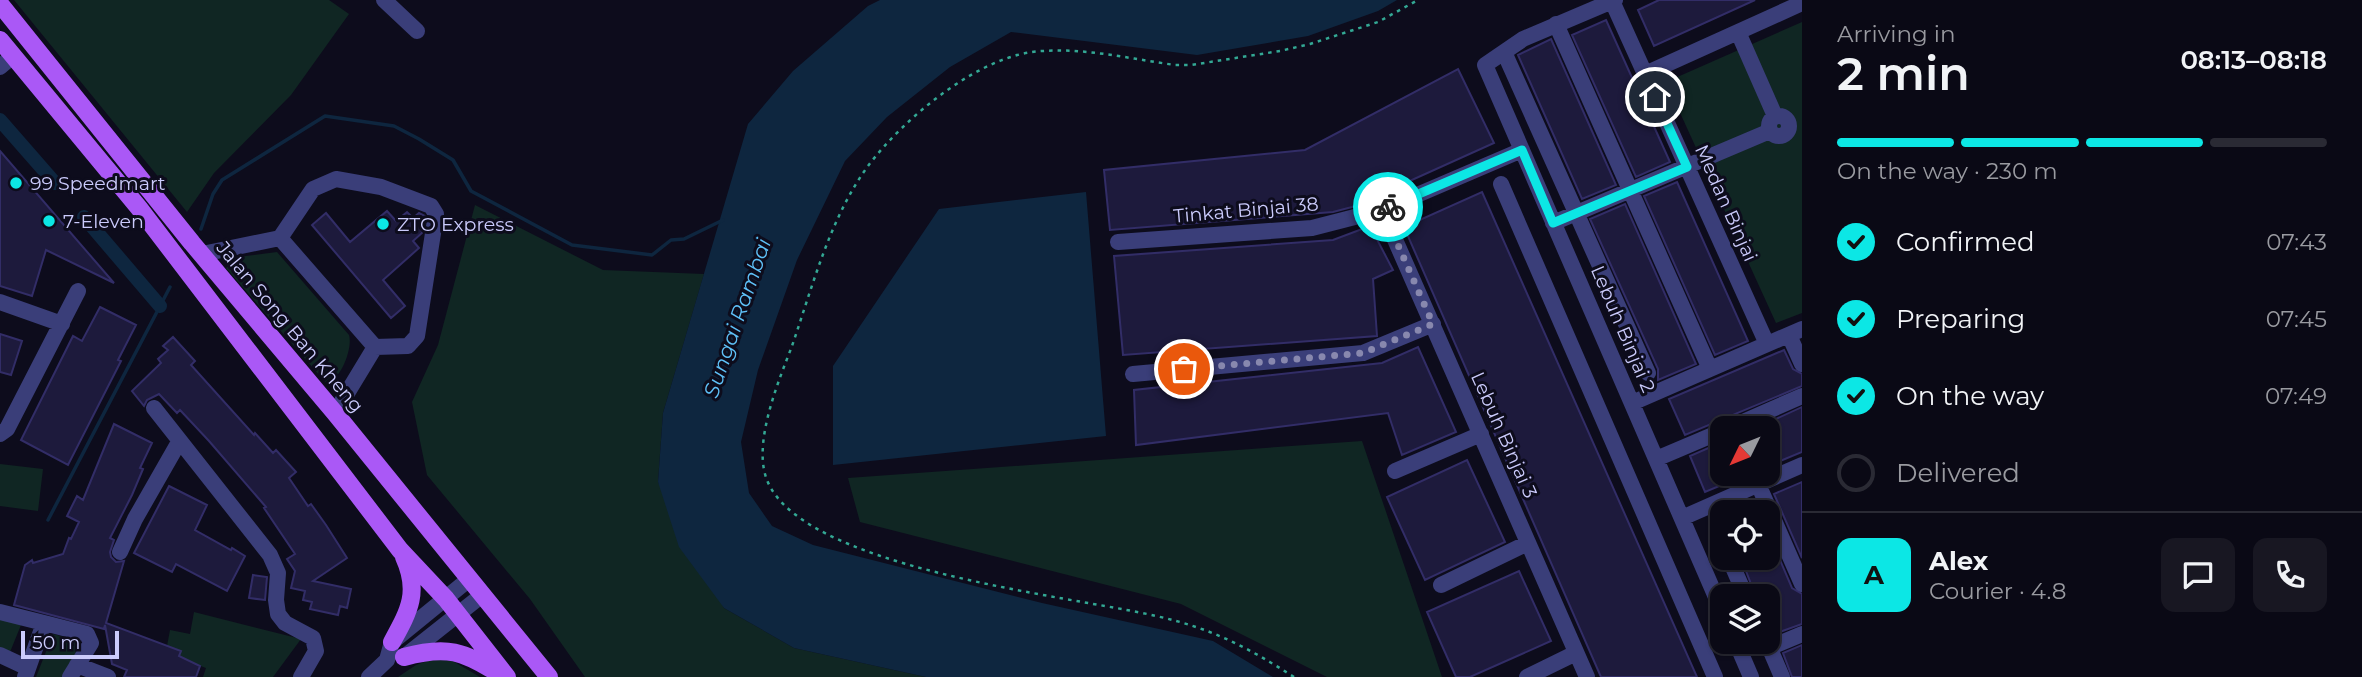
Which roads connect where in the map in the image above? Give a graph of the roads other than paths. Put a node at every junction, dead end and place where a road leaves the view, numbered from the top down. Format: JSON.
{"nodes":[{"id":1,"x":384,"y":0,"type":"edge"},
{"id":2,"x":1614,"y":1,"type":"edge"},
{"id":3,"x":1802,"y":3,"type":"edge"},
{"id":4,"x":0,"y":4,"type":"edge"},
{"id":5,"x":1556,"y":24,"type":"junction"},
{"id":6,"x":418,"y":32,"type":"dead end"},
{"id":7,"x":1738,"y":32,"type":"junction"},
{"id":8,"x":0,"y":40,"type":"edge"},
{"id":9,"x":1504,"y":52,"type":"junction"},
{"id":10,"x":7,"y":61,"type":"edge"},
{"id":11,"x":1645,"y":74,"type":"junction"},
{"id":12,"x":1772,"y":124,"type":"junction"},
{"id":13,"x":1795,"y":128,"type":"edge"},
{"id":14,"x":1522,"y":150,"type":"junction"},
{"id":15,"x":1687,"y":167,"type":"junction"},
{"id":16,"x":1501,"y":184,"type":"dead end"},
{"id":17,"x":1631,"y":190,"type":"junction"},
{"id":18,"x":1382,"y":209,"type":"junction"},
{"id":19,"x":1578,"y":212,"type":"junction"},
{"id":20,"x":1551,"y":218,"type":"junction"},
{"id":21,"x":1520,"y":225,"type":"junction"},
{"id":22,"x":280,"y":238,"type":"junction"},
{"id":23,"x":1118,"y":242,"type":"dead end"},
{"id":24,"x":202,"y":254,"type":"junction"},
{"id":25,"x":78,"y":291,"type":"dead end"},
{"id":26,"x":0,"y":302,"type":"edge"},
{"id":27,"x":62,"y":324,"type":"junction"},
{"id":28,"x":1433,"y":324,"type":"junction"},
{"id":29,"x":1796,"y":332,"type":"edge"},
{"id":30,"x":1767,"y":344,"type":"junction"},
{"id":31,"x":375,"y":347,"type":"junction"},
{"id":32,"x":1802,"y":364,"type":"edge"},
{"id":33,"x":1710,"y":369,"type":"junction"},
{"id":34,"x":1648,"y":373,"type":"dead end"},
{"id":35,"x":1133,"y":374,"type":"dead end"},
{"id":36,"x":1802,"y":397,"type":"edge"},
{"id":37,"x":1632,"y":403,"type":"junction"},
{"id":38,"x":154,"y":408,"type":"dead end"},
{"id":39,"x":335,"y":413,"type":"junction"},
{"id":40,"x":1757,"y":416,"type":"edge"},
{"id":41,"x":0,"y":434,"type":"edge"},
{"id":42,"x":1480,"y":435,"type":"junction"},
{"id":43,"x":1710,"y":436,"type":"edge"},
{"id":44,"x":179,"y":442,"type":"junction"},
{"id":45,"x":1656,"y":459,"type":"junction"},
{"id":46,"x":1802,"y":465,"type":"edge"},
{"id":47,"x":1395,"y":471,"type":"dead end"},
{"id":48,"x":1780,"y":474,"type":"edge"},
{"id":49,"x":1754,"y":486,"type":"edge"},
{"id":50,"x":1759,"y":486,"type":"edge"},
{"id":51,"x":1682,"y":518,"type":"junction"},
{"id":52,"x":1528,"y":543,"type":"junction"},
{"id":53,"x":400,"y":550,"type":"junction"},
{"id":54,"x":120,"y":552,"type":"dead end"},
{"id":55,"x":1734,"y":570,"type":"edge"},
{"id":56,"x":1737,"y":577,"type":"junction"},
{"id":57,"x":468,"y":580,"type":"junction"},
{"id":58,"x":1710,"y":584,"type":"edge"},
{"id":59,"x":1721,"y":584,"type":"edge"},
{"id":60,"x":1740,"y":584,"type":"edge"},
{"id":61,"x":1802,"y":584,"type":"edge"},
{"id":62,"x":1441,"y":585,"type":"dead end"},
{"id":63,"x":481,"y":596,"type":"junction"},
{"id":64,"x":446,"y":599,"type":"junction"},
{"id":65,"x":0,"y":612,"type":"edge"},
{"id":66,"x":458,"y":615,"type":"junction"},
{"id":67,"x":44,"y":623,"type":"junction"},
{"id":68,"x":1802,"y":634,"type":"edge"},
{"id":69,"x":1780,"y":641,"type":"edge"},
{"id":70,"x":392,"y":642,"type":"junction"},
{"id":71,"x":1576,"y":653,"type":"junction"},
{"id":72,"x":1741,"y":654,"type":"edge"},
{"id":73,"x":1772,"y":654,"type":"edge"},
{"id":74,"x":0,"y":655,"type":"edge"},
{"id":75,"x":396,"y":658,"type":"junction"},
{"id":76,"x":74,"y":671,"type":"edge"},
{"id":77,"x":26,"y":673,"type":"edge"},
{"id":78,"x":108,"y":677,"type":"edge"},
{"id":79,"x":301,"y":677,"type":"edge"},
{"id":80,"x":369,"y":677,"type":"edge"},
{"id":81,"x":505,"y":677,"type":"edge"},
{"id":82,"x":549,"y":677,"type":"edge"},
{"id":83,"x":1527,"y":677,"type":"edge"},
{"id":84,"x":1587,"y":677,"type":"edge"},
{"id":85,"x":1715,"y":677,"type":"edge"},
{"id":86,"x":1751,"y":677,"type":"edge"},
{"id":87,"x":1782,"y":677,"type":"edge"}],
"edges":[{"from":1,"to":6,"type":"street"},
{"from":2,"to":5,"type":"street"},
{"from":2,"to":11,"type":"street","name":"Medan Binjai"},
{"from":3,"to":7,"type":"street"},
{"from":4,"to":24,"type":"main road","name":"Jalan Song Ban Kheng"},
{"from":5,"to":9,"type":"street"},
{"from":5,"to":17,"type":"street"},
{"from":7,"to":11,"type":"street"},
{"from":7,"to":12,"type":"street"},
{"from":8,"to":10,"type":"main road"},
{"from":9,"to":14,"type":"street","name":"Lebuh Binjai 2"},
{"from":9,"to":19,"type":"street"},
{"from":10,"to":53,"type":"main road"},
{"from":11,"to":15,"type":"street","name":"Medan Binjai"},
{"from":12,"to":13,"type":"street"},
{"from":12,"to":15,"type":"street"},
{"from":14,"to":18,"type":"street","name":"Tinkat Binjai 38"},
{"from":14,"to":20,"type":"street","name":"Lebuh Binjai 2"},
{"from":15,"to":17,"type":"street"},
{"from":15,"to":30,"type":"street","name":"Medan Binjai"},
{"from":16,"to":21,"type":"street"},
{"from":17,"to":19,"type":"street"},
{"from":17,"to":33,"type":"street"},
{"from":18,"to":23,"type":"street","name":"Tinkat Binjai 38"},
{"from":18,"to":28,"type":"street","name":"Lebuh Binjai 3"},
{"from":19,"to":20,"type":"street"},
{"from":19,"to":34,"type":"street"},
{"from":20,"to":21,"type":"street"},
{"from":20,"to":37,"type":"street","name":"Lebuh Binjai 2"},
{"from":21,"to":85,"type":"street"},
{"from":22,"to":24,"type":"street"},
{"from":22,"to":31,"type":"street"},
{"from":22,"to":31,"type":"street"},
{"from":24,"to":39,"type":"main road","name":"Jalan Song Ban Kheng"},
{"from":25,"to":27,"type":"street"},
{"from":26,"to":27,"type":"street"},
{"from":27,"to":41,"type":"street"},
{"from":28,"to":35,"type":"street"},
{"from":28,"to":42,"type":"street","name":"Lebuh Binjai 3"},
{"from":29,"to":30,"type":"street"},
{"from":29,"to":32,"type":"street"},
{"from":30,"to":33,"type":"street"},
{"from":31,"to":39,"type":"street"},
{"from":33,"to":37,"type":"street"},
{"from":36,"to":40,"type":"street"},
{"from":37,"to":45,"type":"street","name":"Lebuh Binjai 2"},
{"from":38,"to":44,"type":"street"},
{"from":39,"to":57,"type":"main road","name":"Jalan Song Ban Kheng"},
{"from":42,"to":47,"type":"street"},
{"from":42,"to":52,"type":"street","name":"Lebuh Binjai 3"},
{"from":43,"to":45,"type":"street"},
{"from":44,"to":54,"type":"street"},
{"from":44,"to":79,"type":"street"},
{"from":45,"to":51,"type":"street","name":"Lebuh Binjai 2"},
{"from":46,"to":48,"type":"street"},
{"from":49,"to":51,"type":"street"},
{"from":50,"to":61,"type":"street"},
{"from":51,"to":58,"type":"street","name":"Lebuh Binjai 2"},
{"from":52,"to":62,"type":"street"},
{"from":52,"to":71,"type":"street","name":"Lebuh Binjai 3"},
{"from":53,"to":64,"type":"main road"},
{"from":53,"to":70,"type":"main road"},
{"from":55,"to":56,"type":"street"},
{"from":56,"to":59,"type":"street"},
{"from":56,"to":60,"type":"street"},
{"from":57,"to":63,"type":"main road","name":"Jalan Song Ban Kheng"},
{"from":57,"to":64,"type":"street"},
{"from":63,"to":66,"type":"street"},
{"from":63,"to":82,"type":"main road","name":"Jalan Song Ban Kheng"},
{"from":64,"to":66,"type":"main road"},
{"from":64,"to":70,"type":"street"},
{"from":65,"to":67,"type":"street"},
{"from":66,"to":75,"type":"street"},
{"from":66,"to":81,"type":"main road"},
{"from":67,"to":76,"type":"street"},
{"from":67,"to":77,"type":"street"},
{"from":68,"to":69,"type":"street"},
{"from":70,"to":75,"type":"street"},
{"from":71,"to":83,"type":"street"},
{"from":71,"to":84,"type":"street","name":"Lebuh Binjai 3"},
{"from":72,"to":86,"type":"street"},
{"from":73,"to":87,"type":"street"},
{"from":74,"to":77,"type":"street"},
{"from":75,"to":80,"type":"street"},
{"from":75,"to":81,"type":"main road"},
{"from":76,"to":78,"type":"street"}]}
